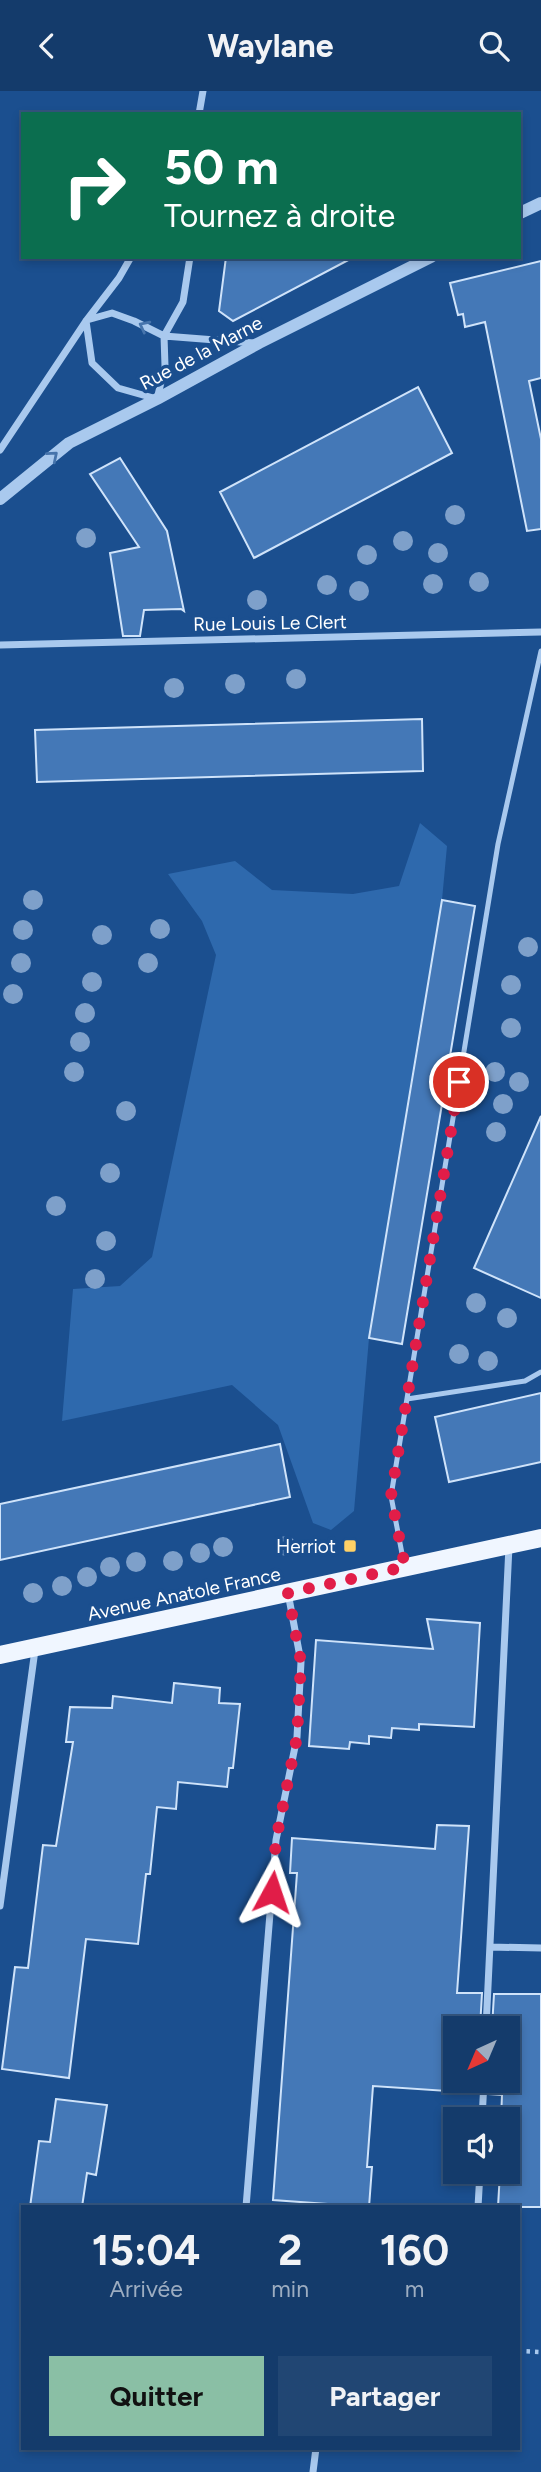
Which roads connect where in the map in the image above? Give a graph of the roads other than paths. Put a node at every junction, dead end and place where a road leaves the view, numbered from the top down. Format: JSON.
{"nodes":[{"id":1,"x":203,"y":91,"type":"edge"},
{"id":2,"x":199,"y":112,"type":"edge"},
{"id":3,"x":541,"y":203,"type":"edge"},
{"id":4,"x":521,"y":213,"type":"edge"},
{"id":5,"x":130,"y":259,"type":"edge"},
{"id":6,"x":190,"y":259,"type":"edge"},
{"id":7,"x":428,"y":259,"type":"edge"},
{"id":8,"x":86,"y":321,"type":"junction"},
{"id":9,"x":164,"y":336,"type":"junction"},
{"id":10,"x":259,"y":343,"type":"junction"},
{"id":11,"x":158,"y":399,"type":"junction"},
{"id":12,"x":0,"y":450,"type":"edge"},
{"id":13,"x":0,"y":499,"type":"edge"},
{"id":14,"x":541,"y":632,"type":"edge"},
{"id":15,"x":0,"y":645,"type":"edge"},
{"id":16,"x":541,"y":651,"type":"edge"},
{"id":17,"x":541,"y":1372,"type":"edge"},
{"id":18,"x":407,"y":1399,"type":"junction"},
{"id":19,"x":541,"y":1538,"type":"edge"},
{"id":20,"x":509,"y":1545,"type":"junction"},
{"id":21,"x":405,"y":1567,"type":"junction"},
{"id":22,"x":288,"y":1593,"type":"junction"},
{"id":23,"x":36,"y":1647,"type":"junction"},
{"id":24,"x":0,"y":1654,"type":"edge"},
{"id":25,"x":0,"y":1906,"type":"edge"},
{"id":26,"x":490,"y":1947,"type":"junction"},
{"id":27,"x":541,"y":1948,"type":"edge"},
{"id":28,"x":487,"y":2016,"type":"edge"},
{"id":29,"x":479,"y":2184,"type":"edge"},
{"id":30,"x":246,"y":2205,"type":"edge"},
{"id":31,"x":478,"y":2205,"type":"edge"},
{"id":32,"x":316,"y":2450,"type":"edge"},
{"id":33,"x":313,"y":2472,"type":"edge"}],
"edges":[{"from":1,"to":2,"type":"street"},
{"from":3,"to":4,"type":"street"},
{"from":5,"to":8,"type":"street"},
{"from":6,"to":9,"type":"street"},
{"from":7,"to":10,"type":"street","name":"Rue de la Marne"},
{"from":9,"to":8,"type":"street","one_way":true},
{"from":8,"to":11,"type":"street"},
{"from":8,"to":12,"type":"street"},
{"from":9,"to":10,"type":"street"},
{"from":9,"to":11,"type":"street"},
{"from":10,"to":11,"type":"street","name":"Rue de la Marne"},
{"from":13,"to":11,"type":"street","name":"Rue de la Marne","one_way":true},
{"from":14,"to":15,"type":"street","name":"Rue Louis Le Clert"},
{"from":16,"to":18,"type":"lane"},
{"from":17,"to":18,"type":"lane"},
{"from":18,"to":21,"type":"lane"},
{"from":19,"to":20,"type":"main road","name":"Avenue Anatole France"},
{"from":20,"to":21,"type":"main road","name":"Avenue Anatole France"},
{"from":20,"to":26,"type":"street"},
{"from":21,"to":22,"type":"main road","name":"Avenue Anatole France"},
{"from":22,"to":23,"type":"main road","name":"Avenue Anatole France"},
{"from":22,"to":30,"type":"street"},
{"from":23,"to":24,"type":"main road","name":"Avenue Anatole France"},
{"from":23,"to":25,"type":"street"},
{"from":26,"to":27,"type":"street"},
{"from":26,"to":28,"type":"street"},
{"from":29,"to":31,"type":"street"},
{"from":32,"to":33,"type":"street"}]}
